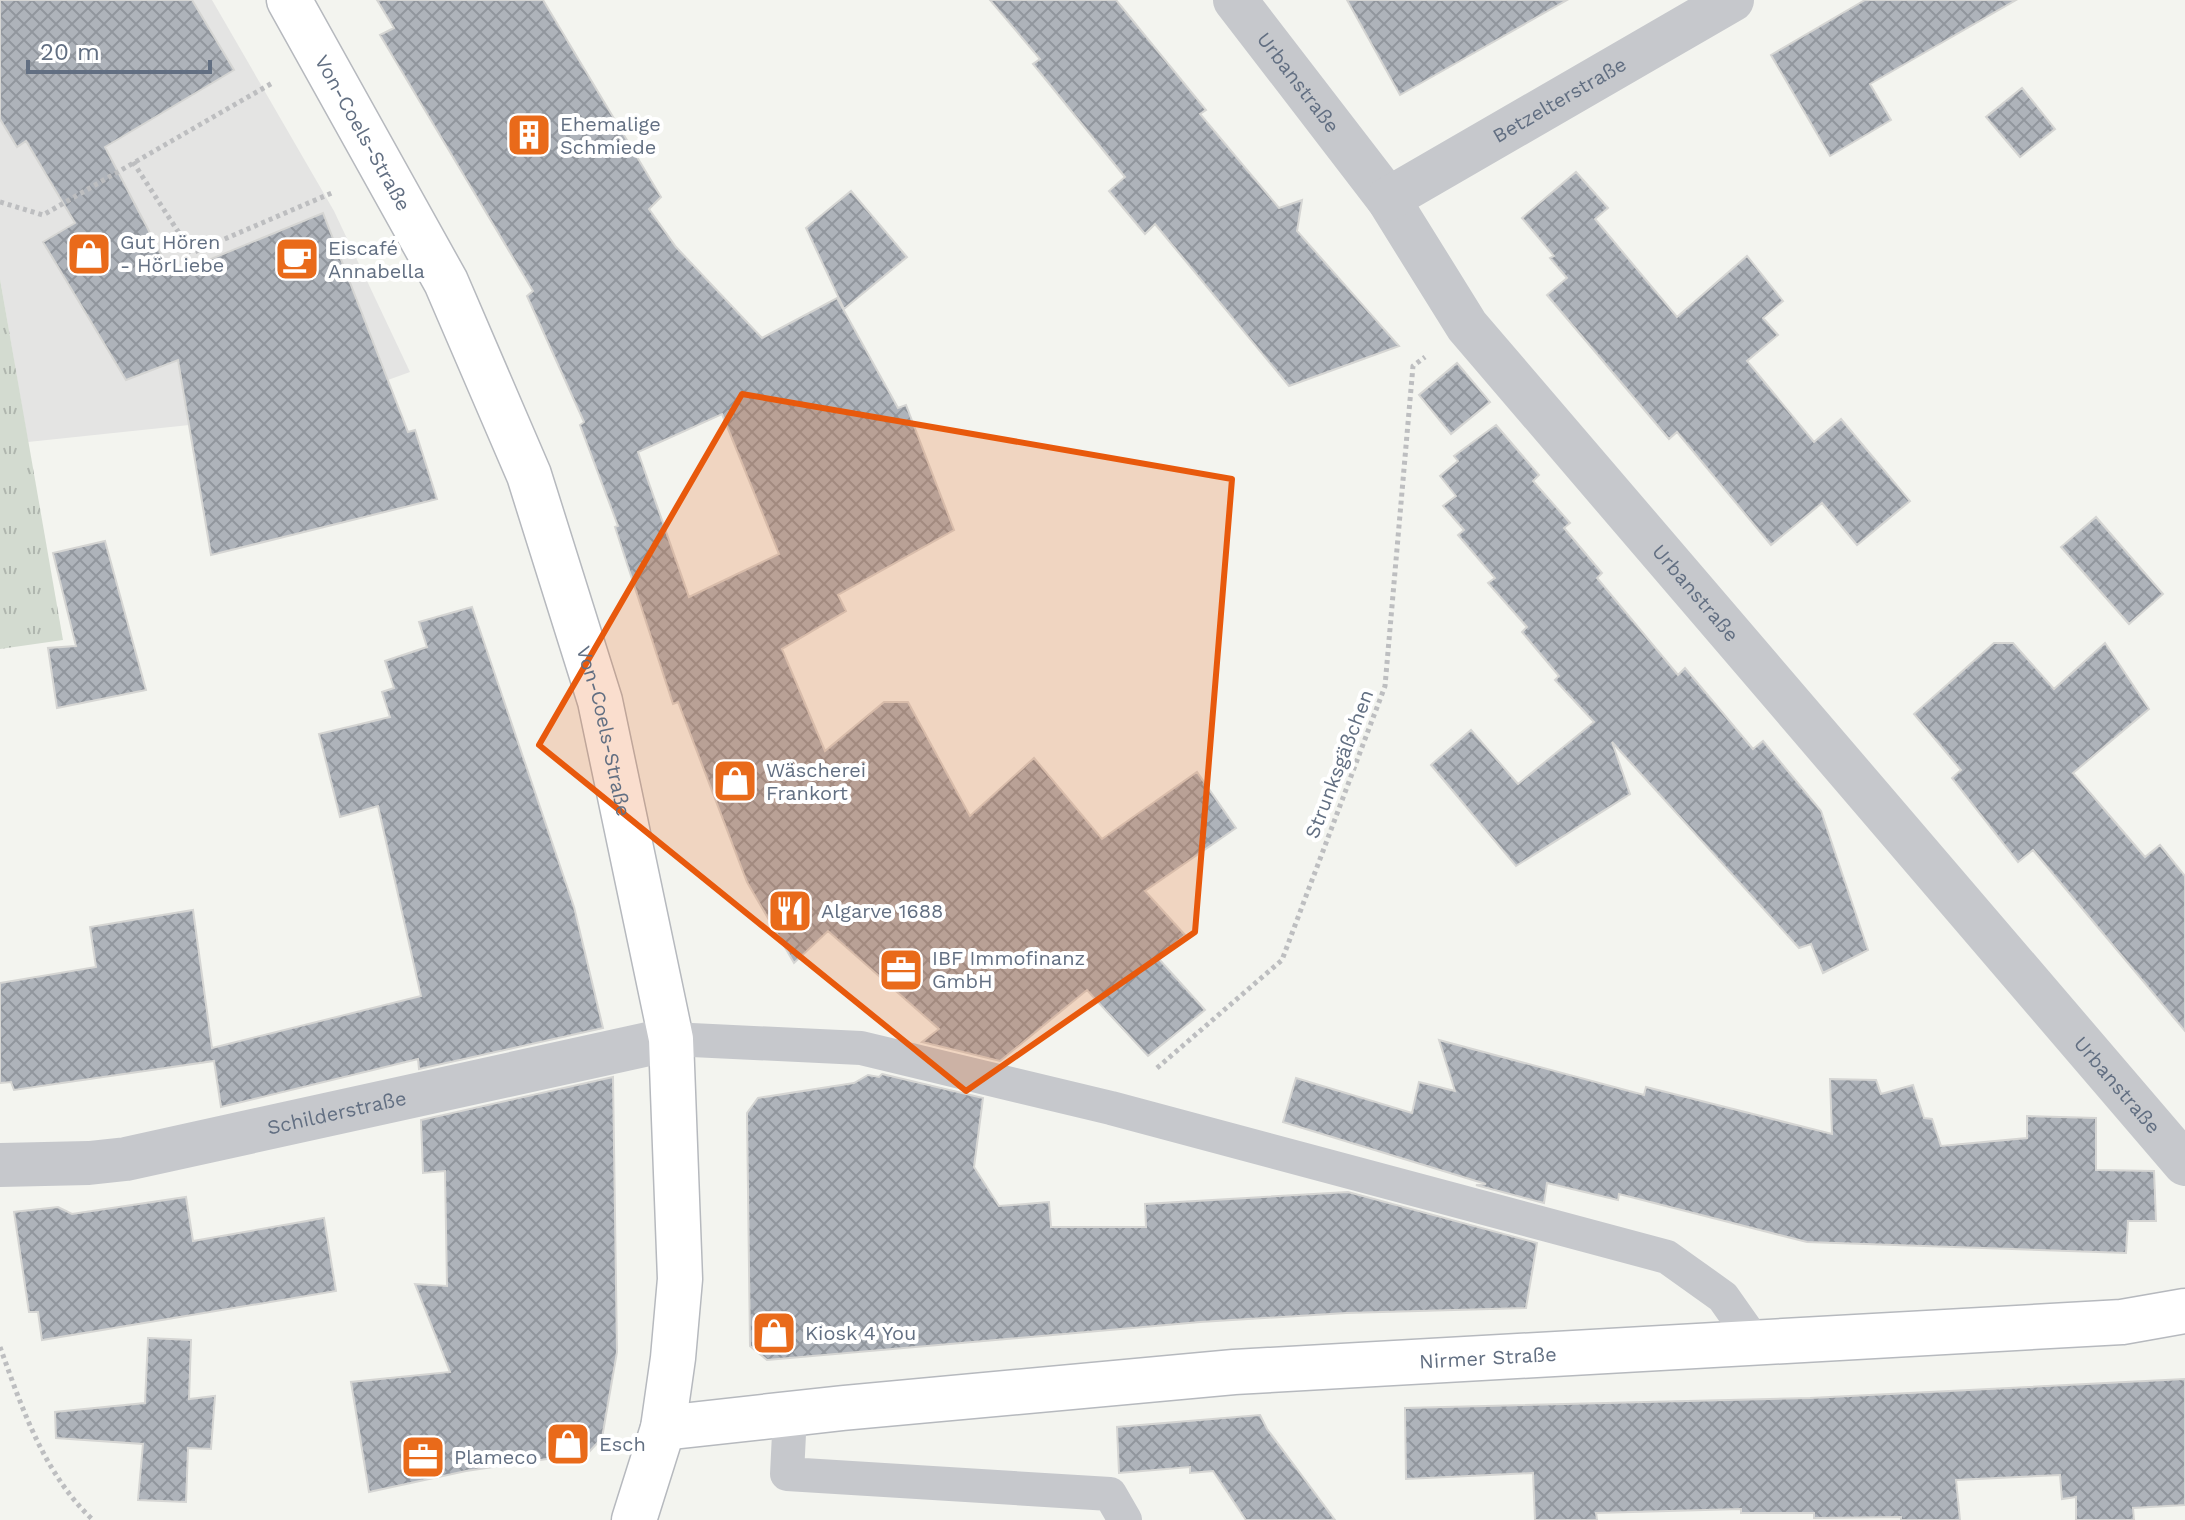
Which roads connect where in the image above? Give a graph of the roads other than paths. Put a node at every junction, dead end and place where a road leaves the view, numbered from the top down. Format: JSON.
{"nodes":[{"id":1,"x":289,"y":0,"type":"edge"},
{"id":2,"x":1235,"y":0,"type":"edge"},
{"id":3,"x":1732,"y":0,"type":"edge"},
{"id":4,"x":1388,"y":199,"type":"junction"},
{"id":5,"x":671,"y":1039,"type":"junction"},
{"id":6,"x":2185,"y":1164,"type":"edge"},
{"id":7,"x":0,"y":1165,"type":"edge"},
{"id":8,"x":2185,"y":1311,"type":"edge"},
{"id":9,"x":1754,"y":1341,"type":"junction"},
{"id":10,"x":790,"y":1414,"type":"junction"},
{"id":11,"x":663,"y":1428,"type":"junction"},
{"id":12,"x":634,"y":1520,"type":"edge"},
{"id":13,"x":1125,"y":1520,"type":"edge"}],
"edges":[{"from":1,"to":5,"type":"main road","name":"Von-Coels-Straße"},
{"from":2,"to":4,"type":"street","name":"Urbanstraße"},
{"from":3,"to":4,"type":"street","name":"Betzelterstraße"},
{"from":4,"to":6,"type":"street","name":"Urbanstraße"},
{"from":5,"to":7,"type":"street","name":"Schilderstraße"},
{"from":5,"to":9,"type":"lane"},
{"from":5,"to":11,"type":"main road","name":"Von-Coels-Straße"},
{"from":8,"to":9,"type":"main road","name":"Nirmer Straße"},
{"from":9,"to":10,"type":"main road","name":"Nirmer Straße"},
{"from":10,"to":11,"type":"main road","name":"Nirmer Straße"},
{"from":10,"to":13,"type":"lane"},
{"from":11,"to":12,"type":"main road","name":"Von-Coels-Straße"}]}
